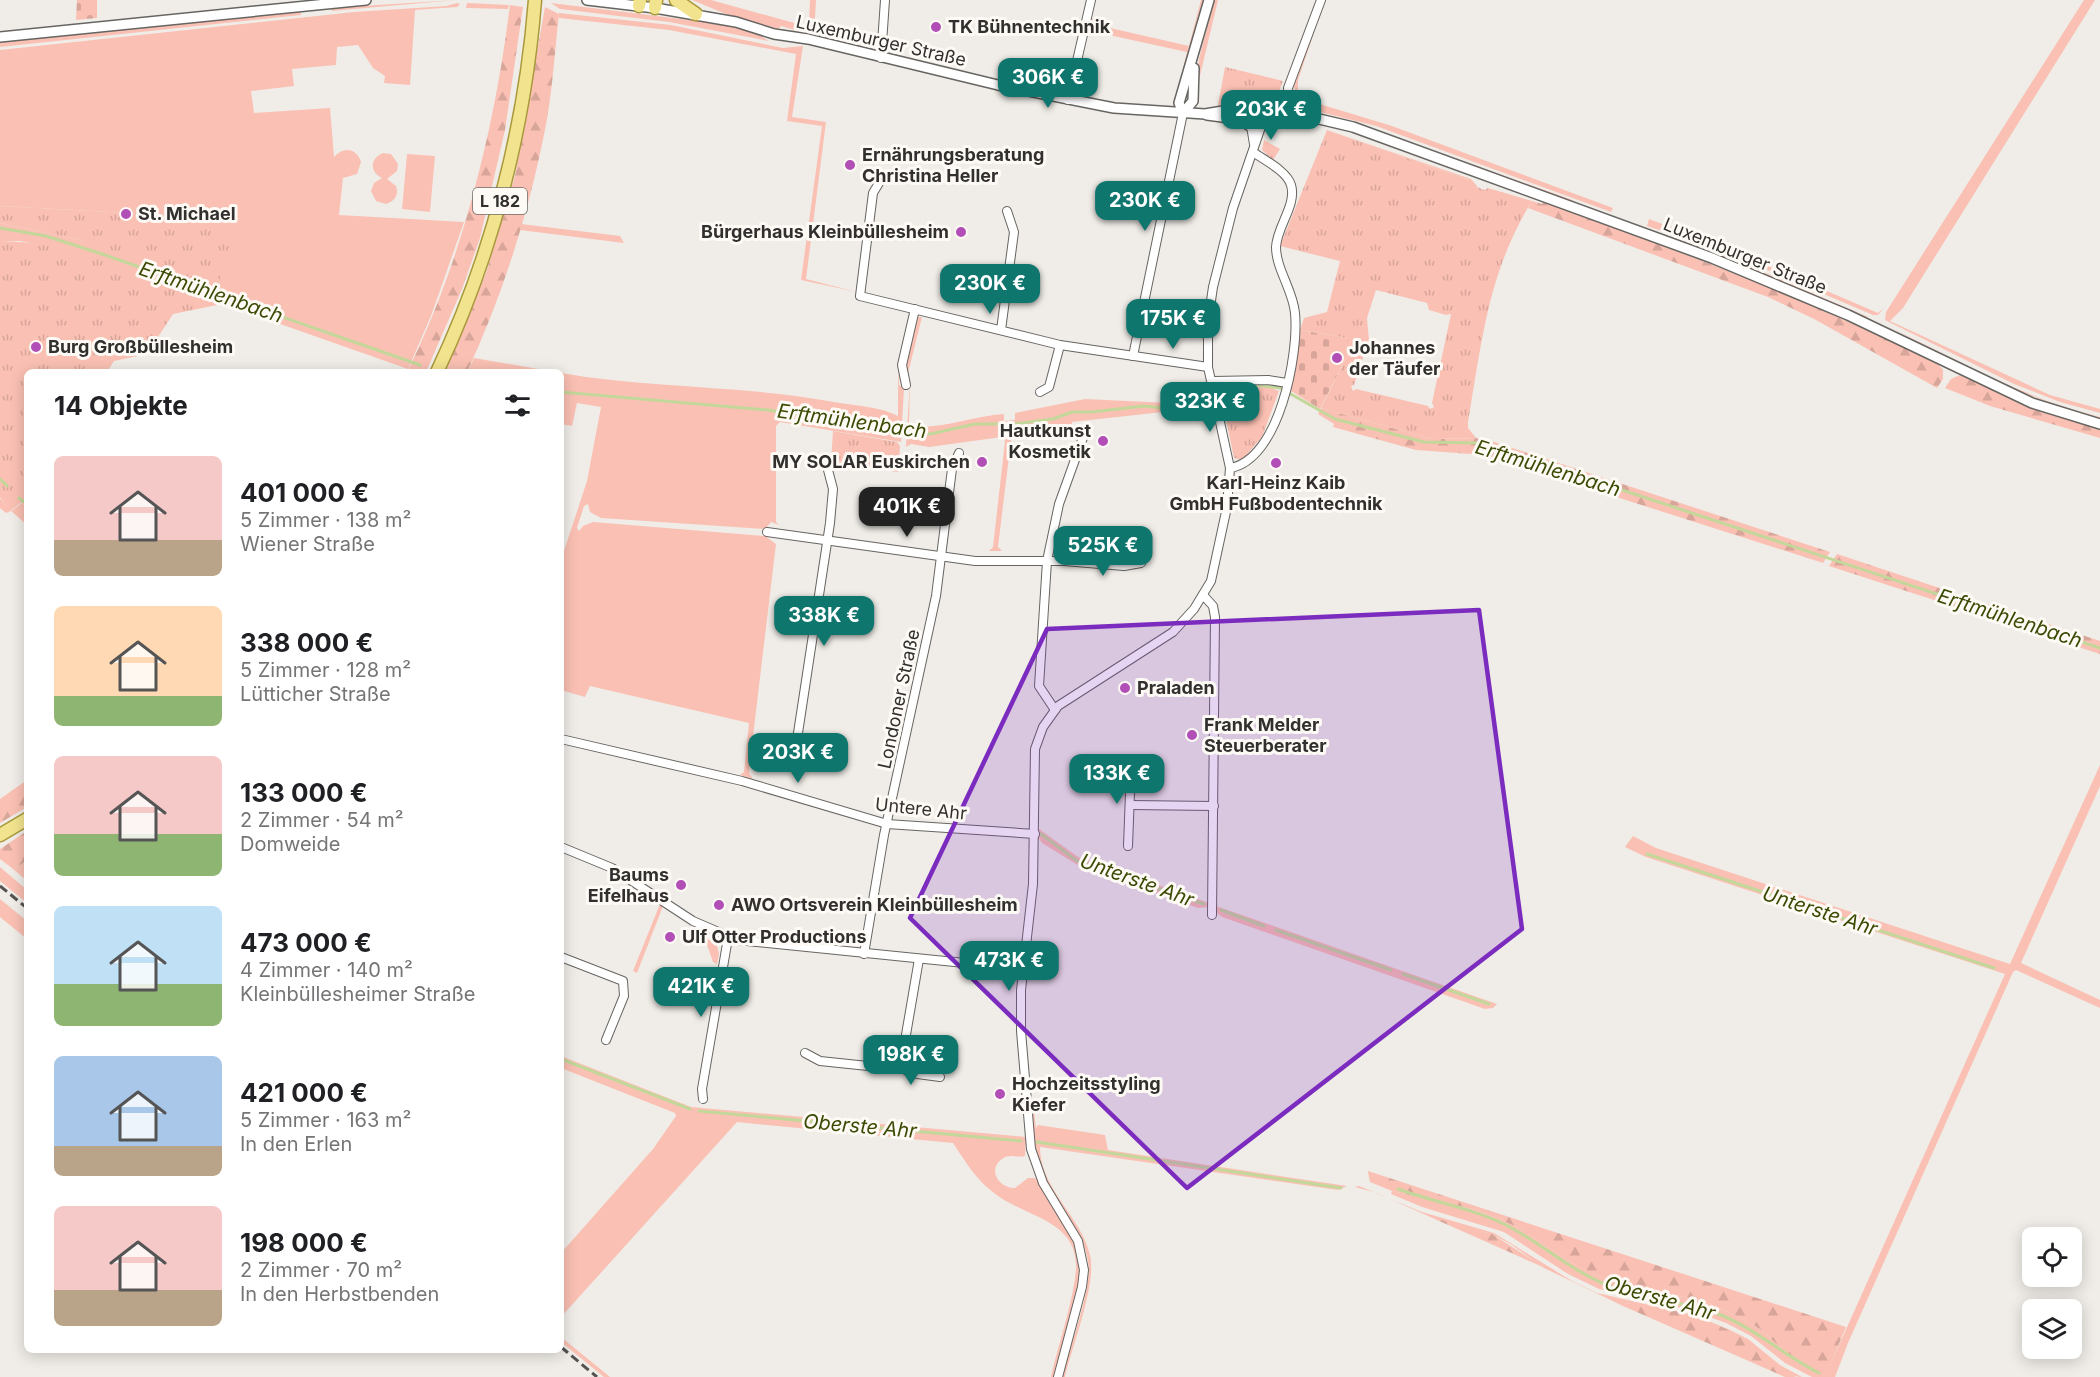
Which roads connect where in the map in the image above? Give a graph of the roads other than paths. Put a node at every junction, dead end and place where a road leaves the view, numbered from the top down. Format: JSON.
{"nodes":[{"id":1,"x":366,"y":0,"type":"edge"},
{"id":2,"x":535,"y":0,"type":"edge"},
{"id":3,"x":586,"y":0,"type":"edge"},
{"id":4,"x":676,"y":0,"type":"edge"},
{"id":5,"x":885,"y":0,"type":"edge"},
{"id":6,"x":1091,"y":0,"type":"edge"},
{"id":7,"x":1209,"y":0,"type":"edge"},
{"id":8,"x":1321,"y":0,"type":"edge"},
{"id":9,"x":313,"y":3,"type":"edge"},
{"id":10,"x":640,"y":3,"type":"edge"},
{"id":11,"x":655,"y":4,"type":"edge"},
{"id":12,"x":696,"y":14,"type":"junction"},
{"id":13,"x":0,"y":38,"type":"edge"},
{"id":14,"x":881,"y":58,"type":"junction"},
{"id":15,"x":1288,"y":97,"type":"dead end"},
{"id":16,"x":1068,"y":99,"type":"junction"},
{"id":17,"x":1264,"y":106,"type":"junction"},
{"id":18,"x":1247,"y":107,"type":"junction"},
{"id":19,"x":1183,"y":113,"type":"junction"},
{"id":20,"x":1205,"y":114,"type":"junction"},
{"id":21,"x":1248,"y":123,"type":"junction"},
{"id":22,"x":1263,"y":123,"type":"junction"},
{"id":23,"x":1371,"y":136,"type":"junction"},
{"id":24,"x":1253,"y":152,"type":"junction"},
{"id":25,"x":882,"y":178,"type":"dead end"},
{"id":26,"x":1007,"y":211,"type":"dead end"},
{"id":27,"x":915,"y":309,"type":"junction"},
{"id":28,"x":1001,"y":330,"type":"junction"},
{"id":29,"x":1060,"y":345,"type":"junction"},
{"id":30,"x":1133,"y":356,"type":"junction"},
{"id":31,"x":1208,"y":367,"type":"junction"},
{"id":32,"x":437,"y":369,"type":"edge"},
{"id":33,"x":906,"y":386,"type":"dead end"},
{"id":34,"x":1214,"y":387,"type":"junction"},
{"id":35,"x":1286,"y":388,"type":"junction"},
{"id":36,"x":1040,"y":392,"type":"dead end"},
{"id":37,"x":2100,"y":424,"type":"edge"},
{"id":38,"x":1085,"y":432,"type":"dead end"},
{"id":39,"x":959,"y":453,"type":"dead end"},
{"id":40,"x":1230,"y":468,"type":"junction"},
{"id":41,"x":828,"y":470,"type":"dead end"},
{"id":42,"x":767,"y":532,"type":"dead end"},
{"id":43,"x":827,"y":540,"type":"junction"},
{"id":44,"x":942,"y":556,"type":"junction"},
{"id":45,"x":1047,"y":561,"type":"junction"},
{"id":46,"x":1141,"y":563,"type":"dead end"},
{"id":47,"x":1203,"y":595,"type":"junction"},
{"id":48,"x":1055,"y":710,"type":"junction"},
{"id":49,"x":564,"y":740,"type":"edge"},
{"id":50,"x":793,"y":747,"type":"dead end"},
{"id":51,"x":1131,"y":766,"type":"dead end"},
{"id":52,"x":1130,"y":805,"type":"junction"},
{"id":53,"x":1214,"y":806,"type":"junction"},
{"id":54,"x":24,"y":821,"type":"edge"},
{"id":55,"x":887,"y":824,"type":"junction"},
{"id":56,"x":2,"y":834,"type":"edge"},
{"id":57,"x":1035,"y":834,"type":"junction"},
{"id":58,"x":1128,"y":846,"type":"dead end"},
{"id":59,"x":564,"y":848,"type":"edge"},
{"id":60,"x":1212,"y":915,"type":"dead end"},
{"id":61,"x":728,"y":938,"type":"junction"},
{"id":62,"x":864,"y":954,"type":"junction"},
{"id":63,"x":564,"y":958,"type":"edge"},
{"id":64,"x":919,"y":959,"type":"junction"},
{"id":65,"x":1024,"y":969,"type":"junction"},
{"id":66,"x":606,"y":1040,"type":"dead end"},
{"id":67,"x":805,"y":1053,"type":"dead end"},
{"id":68,"x":895,"y":1062,"type":"junction"},
{"id":69,"x":940,"y":1077,"type":"dead end"},
{"id":70,"x":703,"y":1100,"type":"dead end"},
{"id":71,"x":1058,"y":1377,"type":"edge"}],
"edges":[{"from":1,"to":9,"type":"street"},
{"from":2,"to":32,"type":"main road","number":"L 182"},
{"from":3,"to":10,"type":"street","name":"Luxemburger Straße"},
{"from":4,"to":12,"type":"main road"},
{"from":5,"to":14,"type":"street"},
{"from":6,"to":16,"type":"street"},
{"from":7,"to":19,"type":"street"},
{"from":8,"to":15,"type":"street"},
{"from":9,"to":13,"type":"street"},
{"from":10,"to":11,"type":"street","name":"Luxemburger Straße"},
{"from":11,"to":12,"type":"street","name":"Luxemburger Straße"},
{"from":12,"to":14,"type":"street","name":"Luxemburger Straße"},
{"from":14,"to":16,"type":"street","name":"Luxemburger Straße"},
{"from":16,"to":19,"type":"street","name":"Luxemburger Straße"},
{"from":17,"to":18,"type":"street"},
{"from":17,"to":22,"type":"street"},
{"from":17,"to":23,"type":"street","name":"Luxemburger Straße"},
{"from":18,"to":20,"type":"street","name":"Luxemburger Straße"},
{"from":18,"to":21,"type":"street"},
{"from":19,"to":20,"type":"street","name":"Luxemburger Straße"},
{"from":19,"to":30,"type":"street"},
{"from":20,"to":21,"type":"street","name":"Luxemburger Straße"},
{"from":21,"to":22,"type":"street"},
{"from":21,"to":24,"type":"street"},
{"from":22,"to":23,"type":"street","name":"Luxemburger Straße"},
{"from":22,"to":24,"type":"street"},
{"from":23,"to":37,"type":"street","name":"Luxemburger Straße"},
{"from":24,"to":31,"type":"street"},
{"from":24,"to":35,"type":"street"},
{"from":25,"to":27,"type":"street"},
{"from":26,"to":28,"type":"street"},
{"from":27,"to":28,"type":"street"},
{"from":27,"to":33,"type":"street"},
{"from":28,"to":29,"type":"street"},
{"from":29,"to":30,"type":"street"},
{"from":29,"to":36,"type":"street"},
{"from":30,"to":31,"type":"street"},
{"from":31,"to":34,"type":"street"},
{"from":34,"to":35,"type":"street"},
{"from":34,"to":40,"type":"street"},
{"from":35,"to":40,"type":"street"},
{"from":38,"to":45,"type":"street"},
{"from":39,"to":44,"type":"street","name":"Londoner Straße"},
{"from":40,"to":47,"type":"street"},
{"from":41,"to":43,"type":"street"},
{"from":42,"to":43,"type":"street"},
{"from":43,"to":44,"type":"street"},
{"from":43,"to":50,"type":"street"},
{"from":44,"to":45,"type":"street"},
{"from":44,"to":55,"type":"street","name":"Londoner Straße"},
{"from":45,"to":46,"type":"street"},
{"from":45,"to":48,"type":"street"},
{"from":47,"to":48,"type":"street"},
{"from":47,"to":53,"type":"street"},
{"from":48,"to":57,"type":"street"},
{"from":49,"to":55,"type":"street","name":"Untere Ahr"},
{"from":51,"to":52,"type":"street"},
{"from":52,"to":53,"type":"street"},
{"from":52,"to":58,"type":"street"},
{"from":53,"to":60,"type":"street"},
{"from":54,"to":56,"type":"main road"},
{"from":55,"to":57,"type":"street","name":"Untere Ahr"},
{"from":55,"to":62,"type":"street","name":"Londoner Straße"},
{"from":57,"to":65,"type":"street"},
{"from":59,"to":61,"type":"street"},
{"from":61,"to":62,"type":"street"},
{"from":61,"to":70,"type":"street"},
{"from":62,"to":64,"type":"street"},
{"from":63,"to":66,"type":"street"},
{"from":64,"to":65,"type":"street"},
{"from":64,"to":68,"type":"street"},
{"from":65,"to":71,"type":"street"},
{"from":67,"to":68,"type":"street"},
{"from":68,"to":69,"type":"street"}]}
